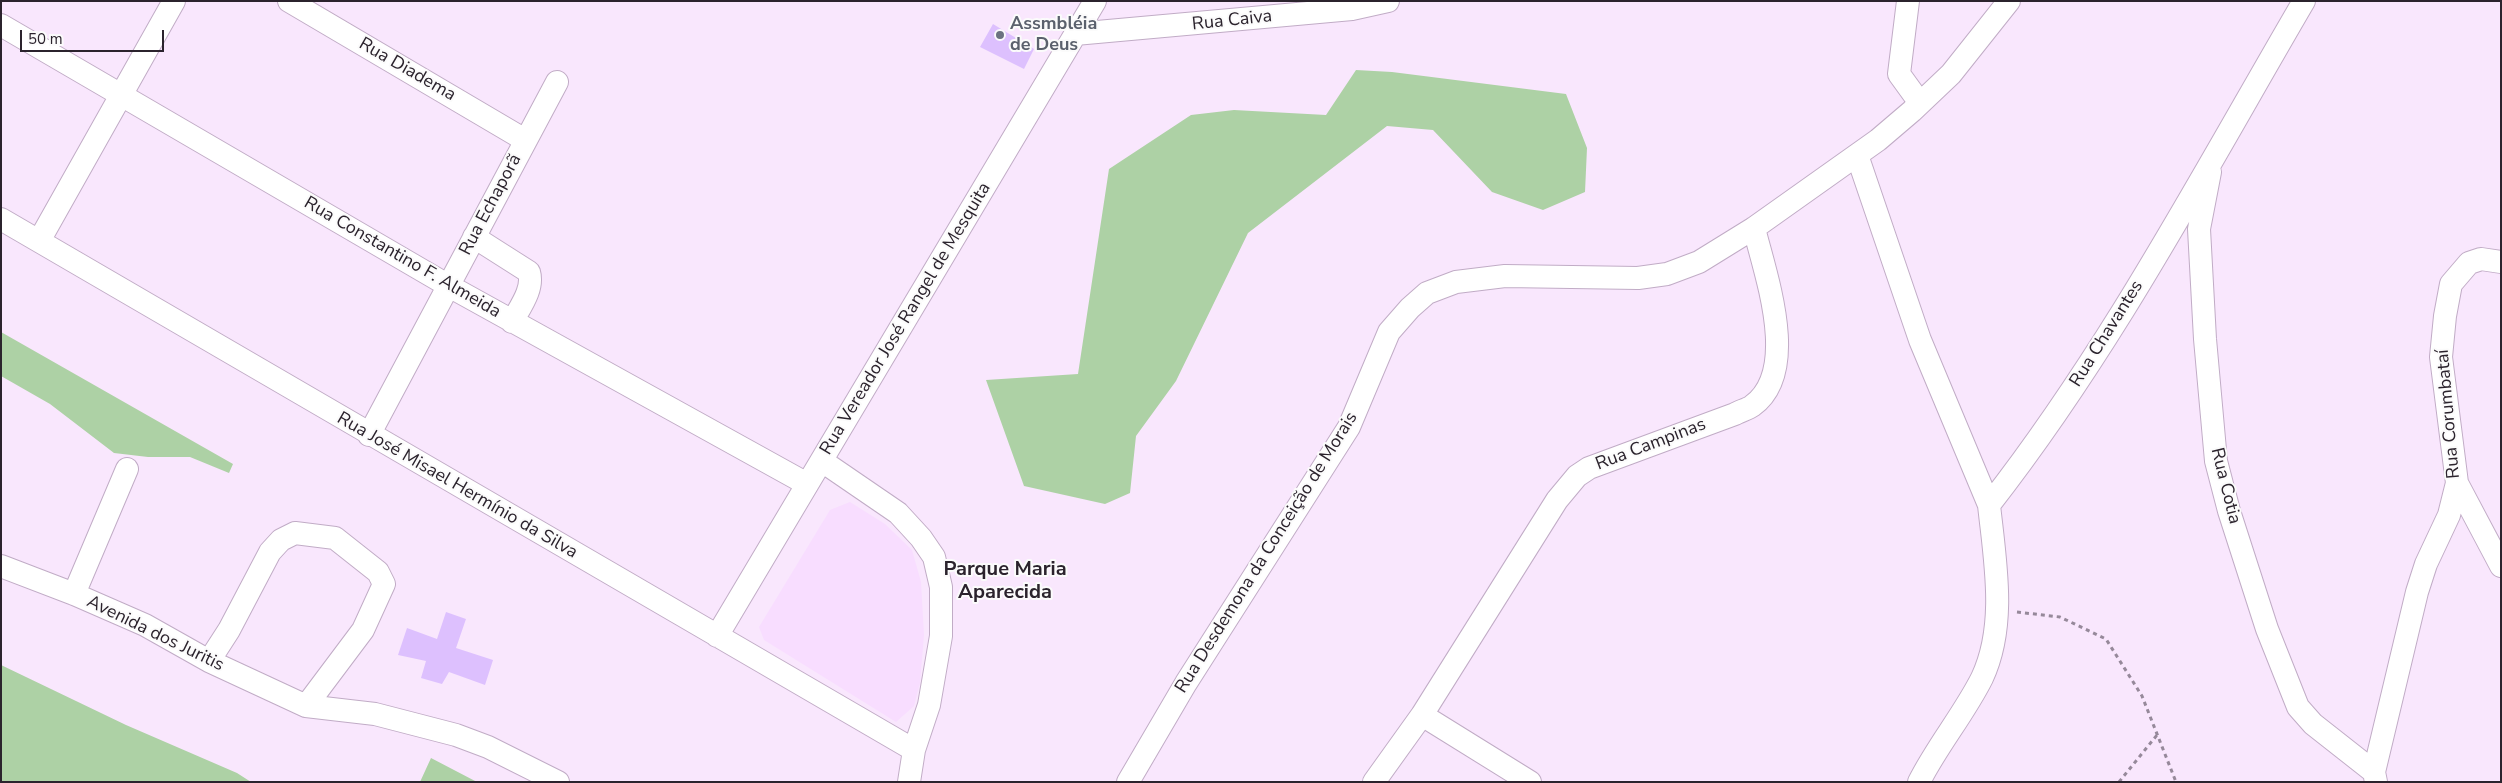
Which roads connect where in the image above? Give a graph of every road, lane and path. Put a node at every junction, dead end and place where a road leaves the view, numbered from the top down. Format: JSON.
{"nodes":[{"id":1,"x":174,"y":1,"type":"edge"},
{"id":2,"x":289,"y":1,"type":"edge"},
{"id":3,"x":1095,"y":1,"type":"edge"},
{"id":4,"x":1388,"y":1,"type":"edge"},
{"id":5,"x":1908,"y":1,"type":"edge"},
{"id":6,"x":2009,"y":1,"type":"edge"},
{"id":7,"x":2304,"y":1,"type":"edge"},
{"id":8,"x":1,"y":25,"type":"edge"},
{"id":9,"x":1075,"y":34,"type":"junction"},
{"id":10,"x":557,"y":82,"type":"dead end"},
{"id":11,"x":121,"y":96,"type":"junction"},
{"id":12,"x":1920,"y":103,"type":"junction"},
{"id":13,"x":525,"y":140,"type":"junction"},
{"id":14,"x":1857,"y":155,"type":"junction"},
{"id":15,"x":2213,"y":156,"type":"junction"},
{"id":16,"x":1,"y":220,"type":"edge"},
{"id":17,"x":1754,"y":228,"type":"junction"},
{"id":18,"x":474,"y":237,"type":"junction"},
{"id":19,"x":39,"y":241,"type":"junction"},
{"id":20,"x":2501,"y":262,"type":"edge"},
{"id":21,"x":449,"y":286,"type":"junction"},
{"id":22,"x":512,"y":322,"type":"junction"},
{"id":23,"x":369,"y":435,"type":"junction"},
{"id":24,"x":822,"y":461,"type":"junction"},
{"id":25,"x":127,"y":469,"type":"dead end"},
{"id":26,"x":2458,"y":483,"type":"junction"},
{"id":27,"x":808,"y":484,"type":"junction"},
{"id":28,"x":1990,"y":505,"type":"junction"},
{"id":29,"x":1,"y":566,"type":"edge"},
{"id":30,"x":2501,"y":566,"type":"edge"},
{"id":31,"x":74,"y":594,"type":"junction"},
{"id":32,"x":1996,"y":610,"type":"junction"},
{"id":33,"x":717,"y":636,"type":"junction"},
{"id":34,"x":209,"y":661,"type":"junction"},
{"id":35,"x":306,"y":706,"type":"junction"},
{"id":36,"x":1422,"y":715,"type":"junction"},
{"id":37,"x":2157,"y":735,"type":"junction"},
{"id":38,"x":914,"y":750,"type":"junction"},
{"id":39,"x":2375,"y":777,"type":"edge"},
{"id":40,"x":558,"y":782,"type":"edge"},
{"id":41,"x":909,"y":782,"type":"edge"},
{"id":42,"x":1128,"y":782,"type":"edge"},
{"id":43,"x":1374,"y":782,"type":"edge"},
{"id":44,"x":1530,"y":782,"type":"edge"},
{"id":45,"x":1919,"y":782,"type":"edge"},
{"id":46,"x":2119,"y":782,"type":"edge"},
{"id":47,"x":2176,"y":782,"type":"edge"}],
"edges":[{"from":1,"to":11,"type":"street"},
{"from":2,"to":13,"type":"street","name":"Rua Diadema"},
{"from":3,"to":9,"type":"street","name":"Rua Vereador José Rangel de Mesquita"},
{"from":4,"to":9,"type":"street","name":"Rua Caiva"},
{"from":5,"to":12,"type":"street"},
{"from":6,"to":12,"type":"street","name":"Rua Desdemona da Conceição de Morais"},
{"from":7,"to":15,"type":"street","name":"Rua Chavantes"},
{"from":8,"to":11,"type":"street","name":"Rua Constantino F. Almeida"},
{"from":9,"to":24,"type":"street","name":"Rua Vereador José Rangel de Mesquita"},
{"from":10,"to":13,"type":"street","name":"Rua Echaporã"},
{"from":11,"to":19,"type":"street"},
{"from":11,"to":21,"type":"street","name":"Rua Constantino F. Almeida"},
{"from":12,"to":14,"type":"street","name":"Rua Desdemona da Conceição de Morais"},
{"from":13,"to":18,"type":"street","name":"Rua Echaporã"},
{"from":14,"to":17,"type":"street","name":"Rua Desdemona da Conceição de Morais"},
{"from":14,"to":28,"type":"street"},
{"from":15,"to":28,"type":"street","name":"Rua Chavantes"},
{"from":15,"to":39,"type":"street","name":"Rua Cotia"},
{"from":16,"to":19,"type":"street","name":"Rua José Misael Hermínio da Silva"},
{"from":17,"to":36,"type":"street","name":"Rua Campinas"},
{"from":17,"to":42,"type":"street","name":"Rua Desdemona da Conceição de Morais"},
{"from":18,"to":21,"type":"street","name":"Rua Echaporã"},
{"from":18,"to":22,"type":"street"},
{"from":19,"to":23,"type":"street","name":"Rua José Misael Hermínio da Silva"},
{"from":20,"to":26,"type":"street","name":"Rua Corumbataí"},
{"from":21,"to":22,"type":"street","name":"Rua Constantino F. Almeida"},
{"from":21,"to":23,"type":"street","name":"Rua Echaporã"},
{"from":22,"to":27,"type":"street","name":"Rua Constantino F. Almeida"},
{"from":23,"to":33,"type":"street","name":"Rua José Misael Hermínio da Silva"},
{"from":24,"to":27,"type":"street","name":"Rua Vereador José Rangel de Mesquita"},
{"from":24,"to":38,"type":"street"},
{"from":25,"to":31,"type":"street"},
{"from":26,"to":30,"type":"street"},
{"from":26,"to":39,"type":"street","name":"Rua Corumbataí"},
{"from":27,"to":33,"type":"street","name":"Rua Vereador José Rangel de Mesquita"},
{"from":28,"to":32,"type":"street"},
{"from":29,"to":31,"type":"street","name":"Avenida dos Juritis"},
{"from":31,"to":34,"type":"street","name":"Avenida dos Juritis"},
{"from":32,"to":37,"type":"path"},
{"from":32,"to":45,"type":"street"},
{"from":33,"to":38,"type":"street","name":"Rua José Misael Hermínio da Silva"},
{"from":34,"to":35,"type":"street","name":"Avenida dos Juritis"},
{"from":34,"to":35,"type":"street"},
{"from":35,"to":40,"type":"street","name":"Avenida dos Juritis"},
{"from":36,"to":43,"type":"street","name":"Rua Campinas"},
{"from":36,"to":44,"type":"street"},
{"from":37,"to":46,"type":"path"},
{"from":37,"to":47,"type":"path"},
{"from":38,"to":41,"type":"street"}]}
